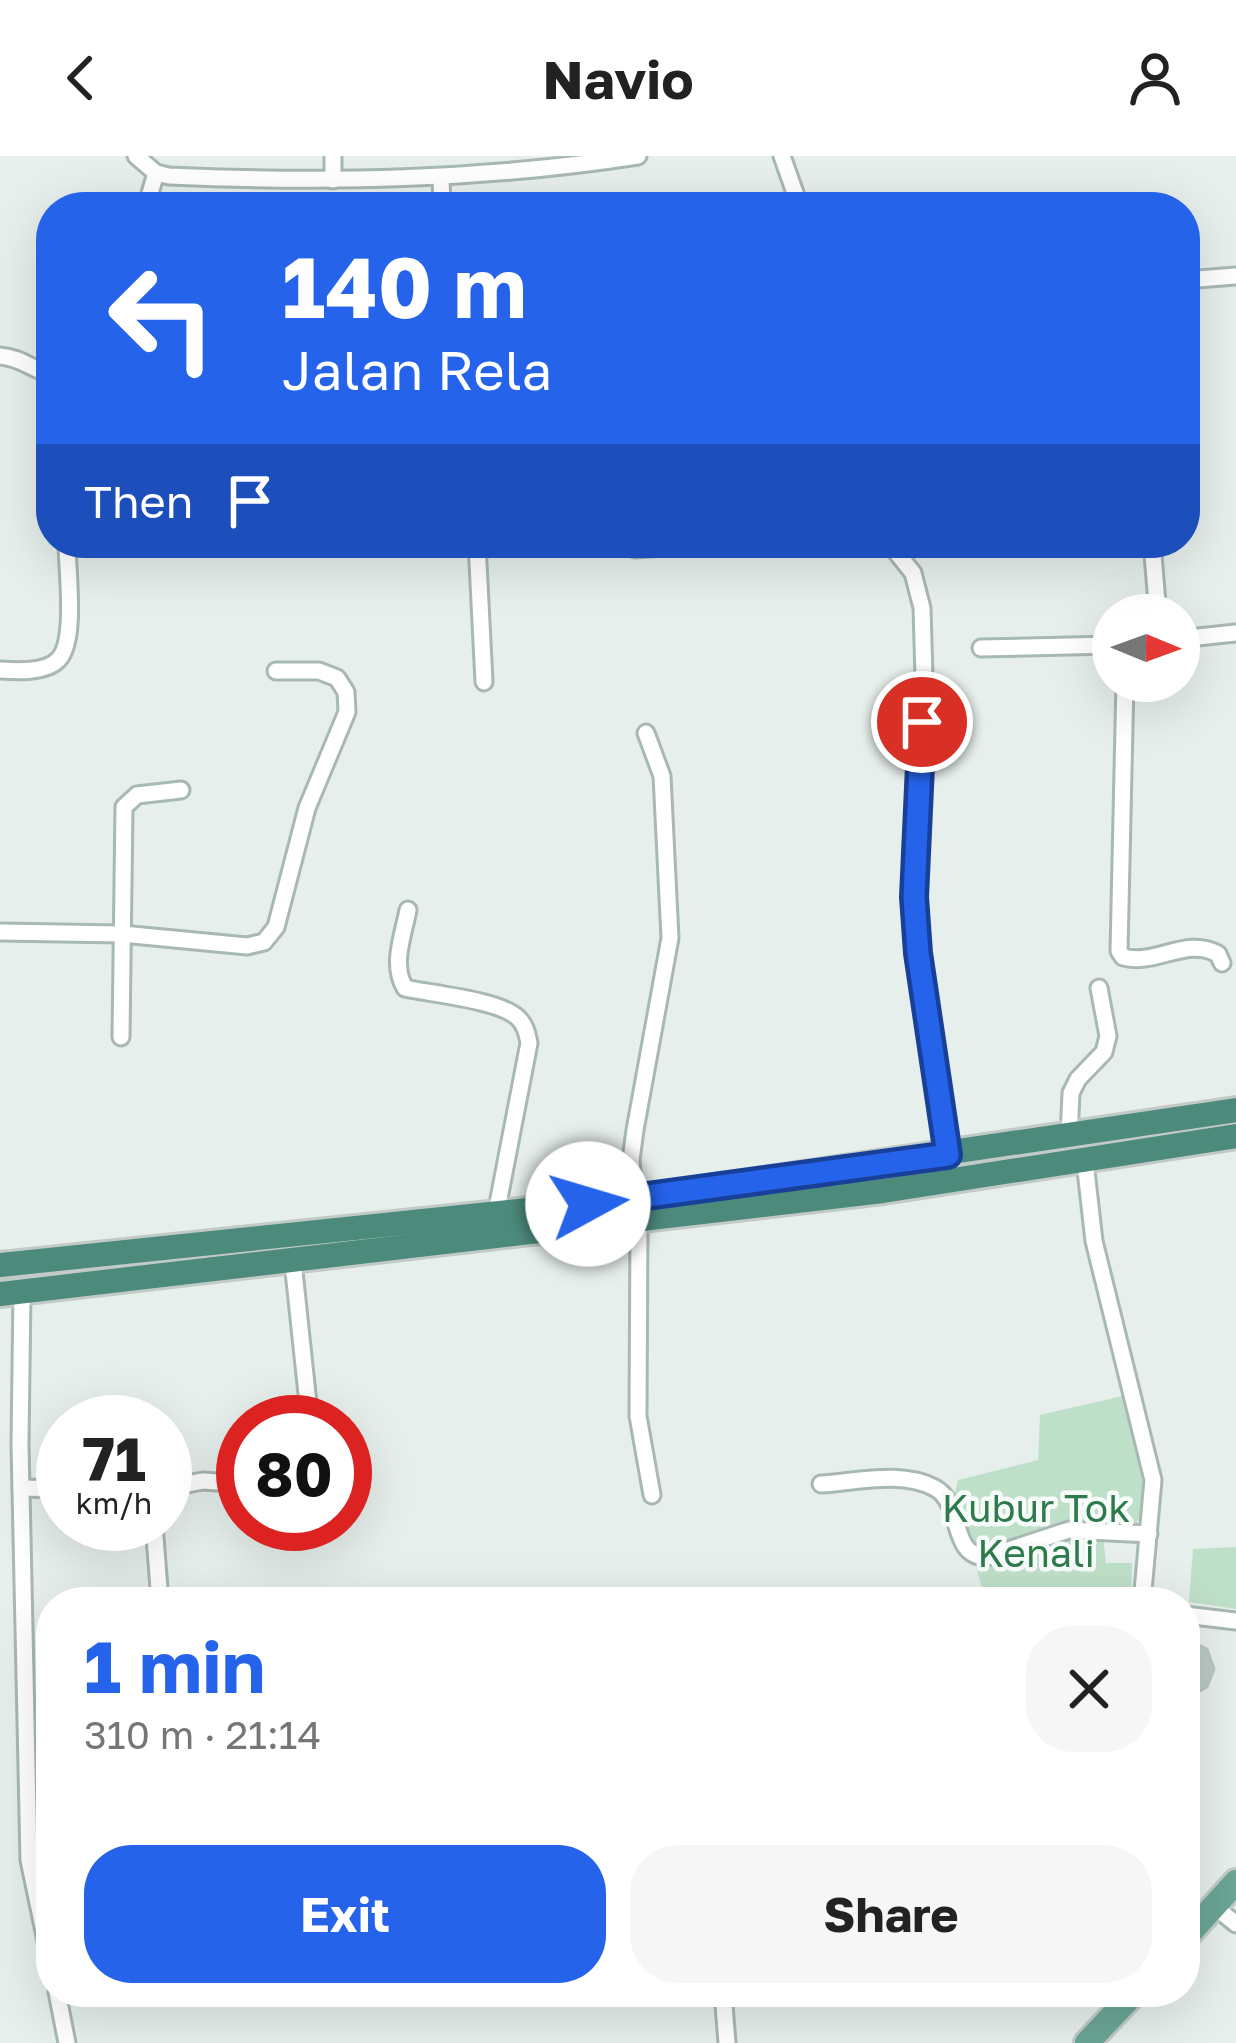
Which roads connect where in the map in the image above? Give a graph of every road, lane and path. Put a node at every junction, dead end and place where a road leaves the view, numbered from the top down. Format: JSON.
{"nodes":[{"id":1,"x":136,"y":156,"type":"edge"},
{"id":2,"x":332,"y":156,"type":"edge"},
{"id":3,"x":638,"y":156,"type":"edge"},
{"id":4,"x":782,"y":156,"type":"edge"},
{"id":5,"x":518,"y":163,"type":"edge"},
{"id":6,"x":156,"y":173,"type":"junction"},
{"id":7,"x":442,"y":179,"type":"junction"},
{"id":8,"x":333,"y":180,"type":"junction"},
{"id":9,"x":150,"y":192,"type":"edge"},
{"id":10,"x":442,"y":192,"type":"edge"},
{"id":11,"x":795,"y":192,"type":"edge"},
{"id":12,"x":1236,"y":276,"type":"edge"},
{"id":13,"x":1200,"y":279,"type":"edge"},
{"id":14,"x":0,"y":356,"type":"edge"},
{"id":15,"x":36,"y":368,"type":"edge"},
{"id":16,"x":67,"y":558,"type":"edge"},
{"id":17,"x":478,"y":558,"type":"edge"},
{"id":18,"x":901,"y":558,"type":"edge"},
{"id":19,"x":1153,"y":558,"type":"edge"},
{"id":20,"x":1156,"y":594,"type":"edge"},
{"id":21,"x":1236,"y":633,"type":"edge"},
{"id":22,"x":1200,"y":637,"type":"edge"},
{"id":23,"x":1092,"y":645,"type":"edge"},
{"id":24,"x":981,"y":648,"type":"dead end"},
{"id":25,"x":0,"y":670,"type":"edge"},
{"id":26,"x":276,"y":671,"type":"dead end"},
{"id":27,"x":484,"y":682,"type":"dead end"},
{"id":28,"x":1125,"y":702,"type":"edge"},
{"id":29,"x":646,"y":734,"type":"dead end"},
{"id":30,"x":181,"y":790,"type":"dead end"},
{"id":31,"x":408,"y":910,"type":"dead end"},
{"id":32,"x":0,"y":932,"type":"edge"},
{"id":33,"x":122,"y":934,"type":"junction"},
{"id":34,"x":1222,"y":963,"type":"dead end"},
{"id":35,"x":1099,"y":988,"type":"dead end"},
{"id":36,"x":121,"y":1037,"type":"dead end"},
{"id":37,"x":1236,"y":1110,"type":"edge"},
{"id":38,"x":1236,"y":1136,"type":"edge"},
{"id":39,"x":1069,"y":1138,"type":"junction"},
{"id":40,"x":948,"y":1155,"type":"junction"},
{"id":41,"x":1085,"y":1162,"type":"junction"},
{"id":42,"x":636,"y":1210,"type":"junction"},
{"id":43,"x":496,"y":1214,"type":"junction"},
{"id":44,"x":293,"y":1262,"type":"junction"},
{"id":45,"x":0,"y":1265,"type":"edge"},
{"id":46,"x":11,"y":1293,"type":"edge"},
{"id":47,"x":307,"y":1395,"type":"edge"},
{"id":48,"x":821,"y":1484,"type":"dead end"},
{"id":49,"x":21,"y":1488,"type":"junction"},
{"id":50,"x":36,"y":1488,"type":"edge"},
{"id":51,"x":652,"y":1495,"type":"dead end"},
{"id":52,"x":1149,"y":1534,"type":"junction"},
{"id":53,"x":156,"y":1551,"type":"edge"},
{"id":54,"x":159,"y":1587,"type":"edge"},
{"id":55,"x":1144,"y":1587,"type":"edge"},
{"id":56,"x":1200,"y":1617,"type":"edge"},
{"id":57,"x":1236,"y":1621,"type":"edge"},
{"id":58,"x":36,"y":1874,"type":"edge"},
{"id":59,"x":1236,"y":1882,"type":"edge"},
{"id":60,"x":1214,"y":1906,"type":"junction"},
{"id":61,"x":1200,"y":1921,"type":"edge"},
{"id":62,"x":1236,"y":1924,"type":"edge"},
{"id":63,"x":60,"y":2007,"type":"edge"},
{"id":64,"x":724,"y":2007,"type":"edge"},
{"id":65,"x":1121,"y":2007,"type":"edge"},
{"id":66,"x":68,"y":2043,"type":"edge"},
{"id":67,"x":727,"y":2043,"type":"edge"},
{"id":68,"x":1088,"y":2043,"type":"edge"}],
"edges":[{"from":1,"to":6,"type":"street"},
{"from":2,"to":8,"type":"street"},
{"from":3,"to":5,"type":"street"},
{"from":4,"to":11,"type":"street"},
{"from":5,"to":7,"type":"street"},
{"from":6,"to":8,"type":"street"},
{"from":6,"to":9,"type":"street"},
{"from":7,"to":8,"type":"street"},
{"from":7,"to":10,"type":"street"},
{"from":12,"to":13,"type":"street"},
{"from":14,"to":15,"type":"street"},
{"from":16,"to":25,"type":"street"},
{"from":17,"to":27,"type":"street"},
{"from":18,"to":40,"type":"street"},
{"from":19,"to":20,"type":"street"},
{"from":21,"to":22,"type":"street"},
{"from":23,"to":24,"type":"street"},
{"from":26,"to":33,"type":"street"},
{"from":28,"to":34,"type":"street"},
{"from":29,"to":42,"type":"street"},
{"from":30,"to":33,"type":"street"},
{"from":31,"to":43,"type":"street"},
{"from":32,"to":33,"type":"street"},
{"from":33,"to":36,"type":"street"},
{"from":35,"to":39,"type":"street"},
{"from":37,"to":39,"type":"highway"},
{"from":38,"to":41,"type":"highway"},
{"from":39,"to":40,"type":"highway"},
{"from":40,"to":42,"type":"highway"},
{"from":41,"to":42,"type":"highway"},
{"from":41,"to":52,"type":"street"},
{"from":42,"to":43,"type":"highway"},
{"from":42,"to":44,"type":"highway"},
{"from":42,"to":51,"type":"street"},
{"from":43,"to":45,"type":"highway"},
{"from":44,"to":46,"type":"highway"},
{"from":44,"to":47,"type":"street"},
{"from":46,"to":49,"type":"street"},
{"from":48,"to":52,"type":"street"},
{"from":49,"to":50,"type":"street"},
{"from":49,"to":58,"type":"street"},
{"from":52,"to":55,"type":"street"},
{"from":53,"to":54,"type":"street"},
{"from":56,"to":57,"type":"street"},
{"from":59,"to":60,"type":"main road"},
{"from":60,"to":61,"type":"main road"},
{"from":60,"to":62,"type":"street"},
{"from":63,"to":66,"type":"street"},
{"from":64,"to":67,"type":"street"},
{"from":65,"to":68,"type":"main road"}]}
